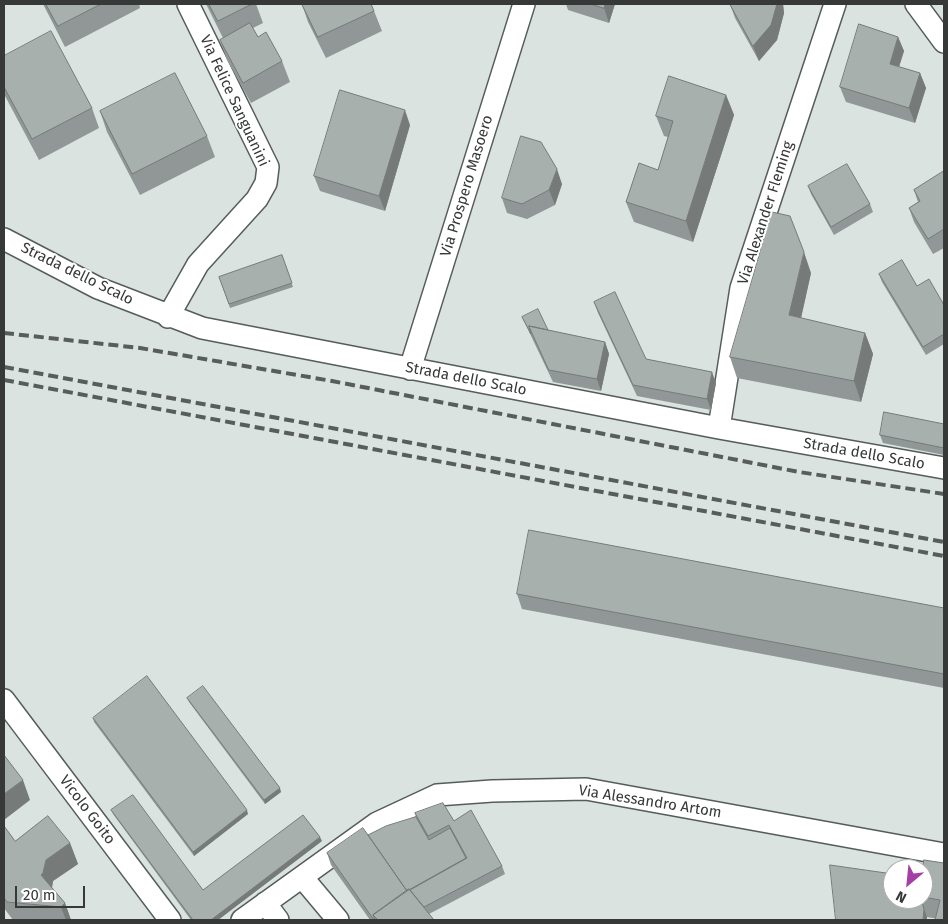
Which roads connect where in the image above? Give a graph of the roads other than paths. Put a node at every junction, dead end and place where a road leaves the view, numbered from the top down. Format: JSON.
{"nodes":[{"id":1,"x":188,"y":4,"type":"edge"},
{"id":2,"x":524,"y":4,"type":"edge"},
{"id":3,"x":835,"y":4,"type":"edge"},
{"id":4,"x":916,"y":4,"type":"edge"},
{"id":5,"x":944,"y":42,"type":"edge"},
{"id":6,"x":4,"y":239,"type":"edge"},
{"id":7,"x":168,"y":317,"type":"junction"},
{"id":8,"x":410,"y":369,"type":"junction"},
{"id":9,"x":719,"y":428,"type":"junction"},
{"id":10,"x":944,"y":468,"type":"edge"},
{"id":11,"x":4,"y":700,"type":"edge"},
{"id":12,"x":944,"y":854,"type":"edge"},
{"id":13,"x":302,"y":877,"type":"junction"},
{"id":14,"x":265,"y":903,"type":"junction"},
{"id":15,"x":170,"y":920,"type":"edge"},
{"id":16,"x":242,"y":920,"type":"edge"},
{"id":17,"x":278,"y":920,"type":"edge"},
{"id":18,"x":338,"y":920,"type":"edge"}],
"edges":[{"from":1,"to":7,"type":"street","name":"Via Felice Sanguanini"},
{"from":2,"to":8,"type":"street","name":"Via Prospero Masoero"},
{"from":3,"to":9,"type":"street","name":"Via Alexander Fleming"},
{"from":4,"to":5,"type":"street"},
{"from":6,"to":7,"type":"street","name":"Strada dello Scalo"},
{"from":7,"to":8,"type":"street","name":"Strada dello Scalo"},
{"from":8,"to":9,"type":"street","name":"Strada dello Scalo"},
{"from":9,"to":10,"type":"street","name":"Strada dello Scalo"},
{"from":11,"to":15,"type":"street","name":"Vicolo Goito"},
{"from":12,"to":13,"type":"street","name":"Via Alessandro Artom"},
{"from":13,"to":14,"type":"street","name":"Via Alessandro Artom"},
{"from":13,"to":18,"type":"street"},
{"from":14,"to":16,"type":"street","name":"Via Alessandro Artom"},
{"from":14,"to":17,"type":"street"}]}
